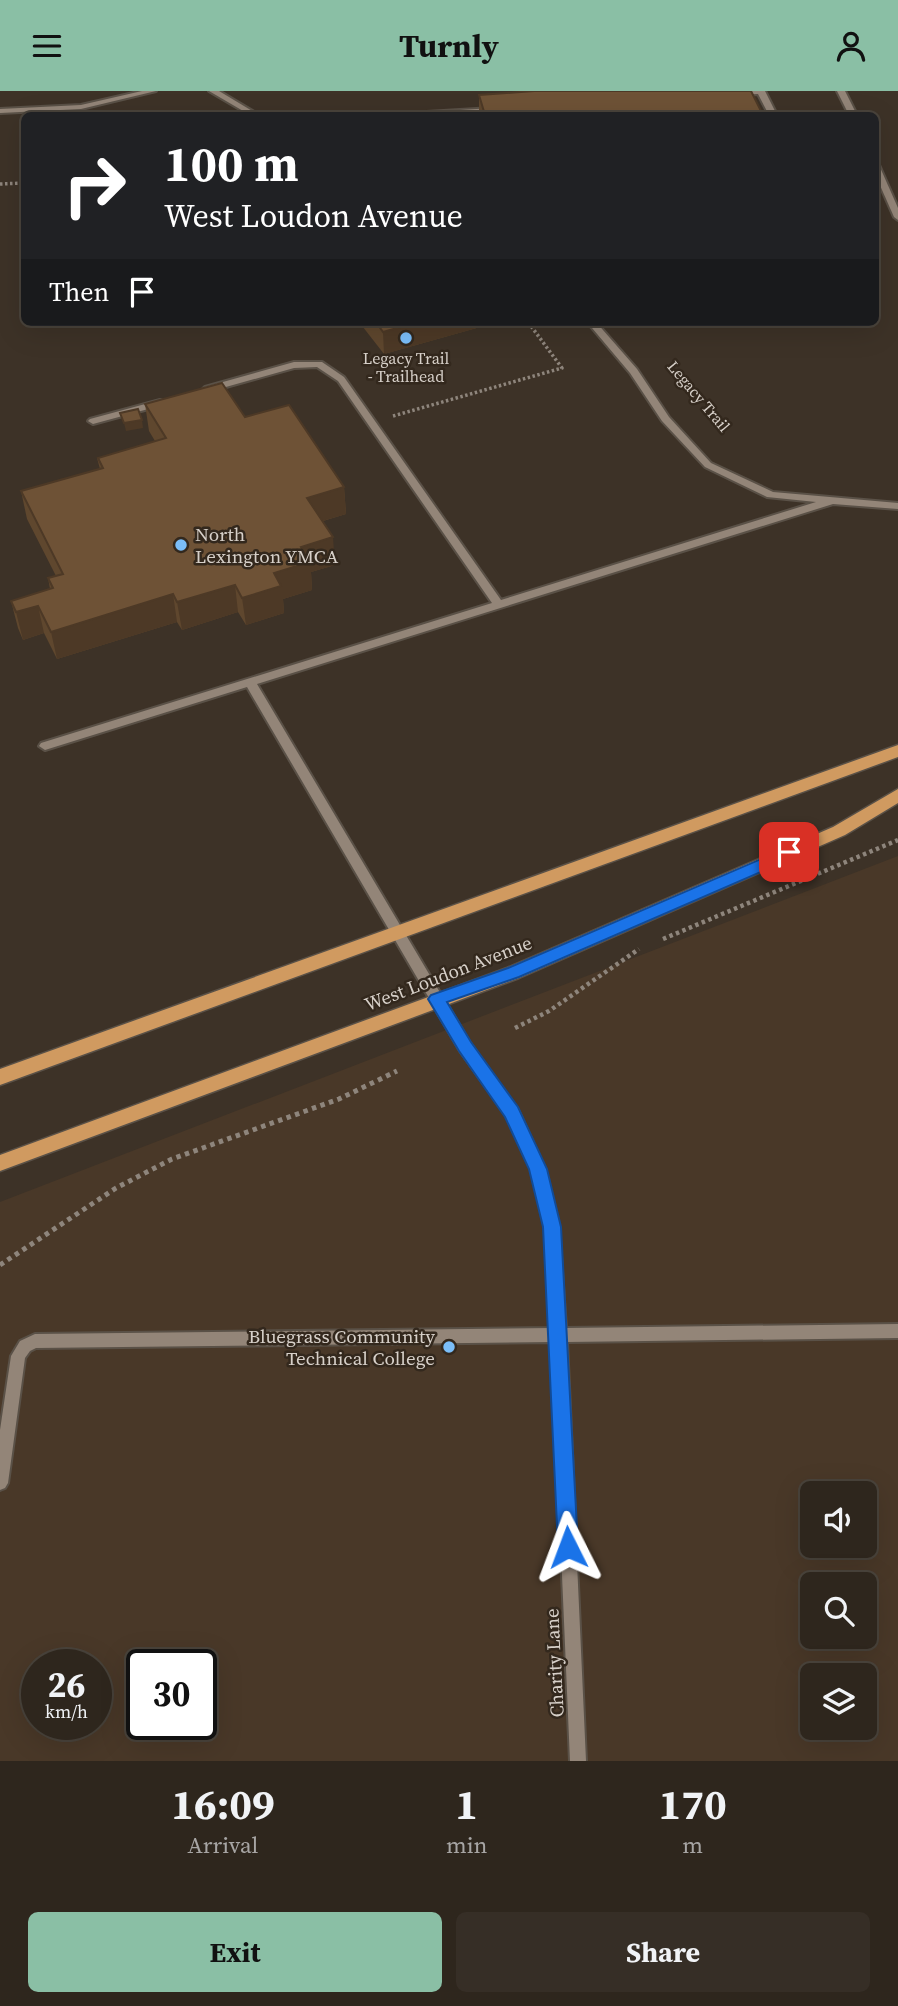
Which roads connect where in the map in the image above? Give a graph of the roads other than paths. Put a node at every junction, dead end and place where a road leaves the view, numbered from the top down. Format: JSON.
{"nodes":[{"id":1,"x":152,"y":91,"type":"edge"},
{"id":2,"x":213,"y":91,"type":"edge"},
{"id":3,"x":761,"y":91,"type":"edge"},
{"id":4,"x":841,"y":91,"type":"edge"},
{"id":5,"x":721,"y":95,"type":"edge"},
{"id":6,"x":506,"y":109,"type":"edge"},
{"id":7,"x":0,"y":111,"type":"edge"},
{"id":8,"x":250,"y":112,"type":"edge"},
{"id":9,"x":458,"y":112,"type":"edge"},
{"id":10,"x":772,"y":112,"type":"edge"},
{"id":11,"x":852,"y":112,"type":"edge"},
{"id":12,"x":879,"y":174,"type":"edge"},
{"id":13,"x":898,"y":217,"type":"edge"},
{"id":14,"x":595,"y":326,"type":"edge"},
{"id":15,"x":200,"y":391,"type":"edge"},
{"id":16,"x":173,"y":399,"type":"edge"},
{"id":17,"x":93,"y":421,"type":"dead end"},
{"id":18,"x":834,"y":500,"type":"junction"},
{"id":19,"x":898,"y":506,"type":"edge"},
{"id":20,"x":499,"y":605,"type":"junction"},
{"id":21,"x":250,"y":682,"type":"junction"},
{"id":22,"x":45,"y":745,"type":"dead end"},
{"id":23,"x":898,"y":751,"type":"edge"},
{"id":24,"x":898,"y":795,"type":"edge"},
{"id":25,"x":396,"y":933,"type":"junction"},
{"id":26,"x":437,"y":999,"type":"junction"},
{"id":27,"x":0,"y":1077,"type":"edge"},
{"id":28,"x":0,"y":1163,"type":"edge"},
{"id":29,"x":898,"y":1332,"type":"edge"},
{"id":30,"x":559,"y":1333,"type":"junction"},
{"id":31,"x":0,"y":1483,"type":"edge"},
{"id":32,"x":578,"y":1761,"type":"edge"}],
"edges":[{"from":1,"to":7,"type":"street"},
{"from":2,"to":8,"type":"street"},
{"from":3,"to":5,"type":"street"},
{"from":3,"to":10,"type":"lane"},
{"from":4,"to":11,"type":"street"},
{"from":6,"to":9,"type":"street"},
{"from":12,"to":13,"type":"street"},
{"from":14,"to":18,"type":"street"},
{"from":15,"to":20,"type":"street"},
{"from":16,"to":17,"type":"street"},
{"from":18,"to":19,"type":"street"},
{"from":18,"to":20,"type":"street"},
{"from":20,"to":21,"type":"street"},
{"from":21,"to":22,"type":"street"},
{"from":21,"to":25,"type":"street","name":"Charity Lane"},
{"from":23,"to":25,"type":"main road"},
{"from":24,"to":26,"type":"main road","name":"West Loudon Avenue"},
{"from":25,"to":26,"type":"street","name":"Charity Lane"},
{"from":25,"to":27,"type":"main road"},
{"from":26,"to":28,"type":"main road","name":"West Loudon Avenue"},
{"from":26,"to":30,"type":"street","name":"Charity Lane"},
{"from":29,"to":30,"type":"street"},
{"from":30,"to":31,"type":"street"},
{"from":30,"to":32,"type":"street","name":"Charity Lane"}]}
